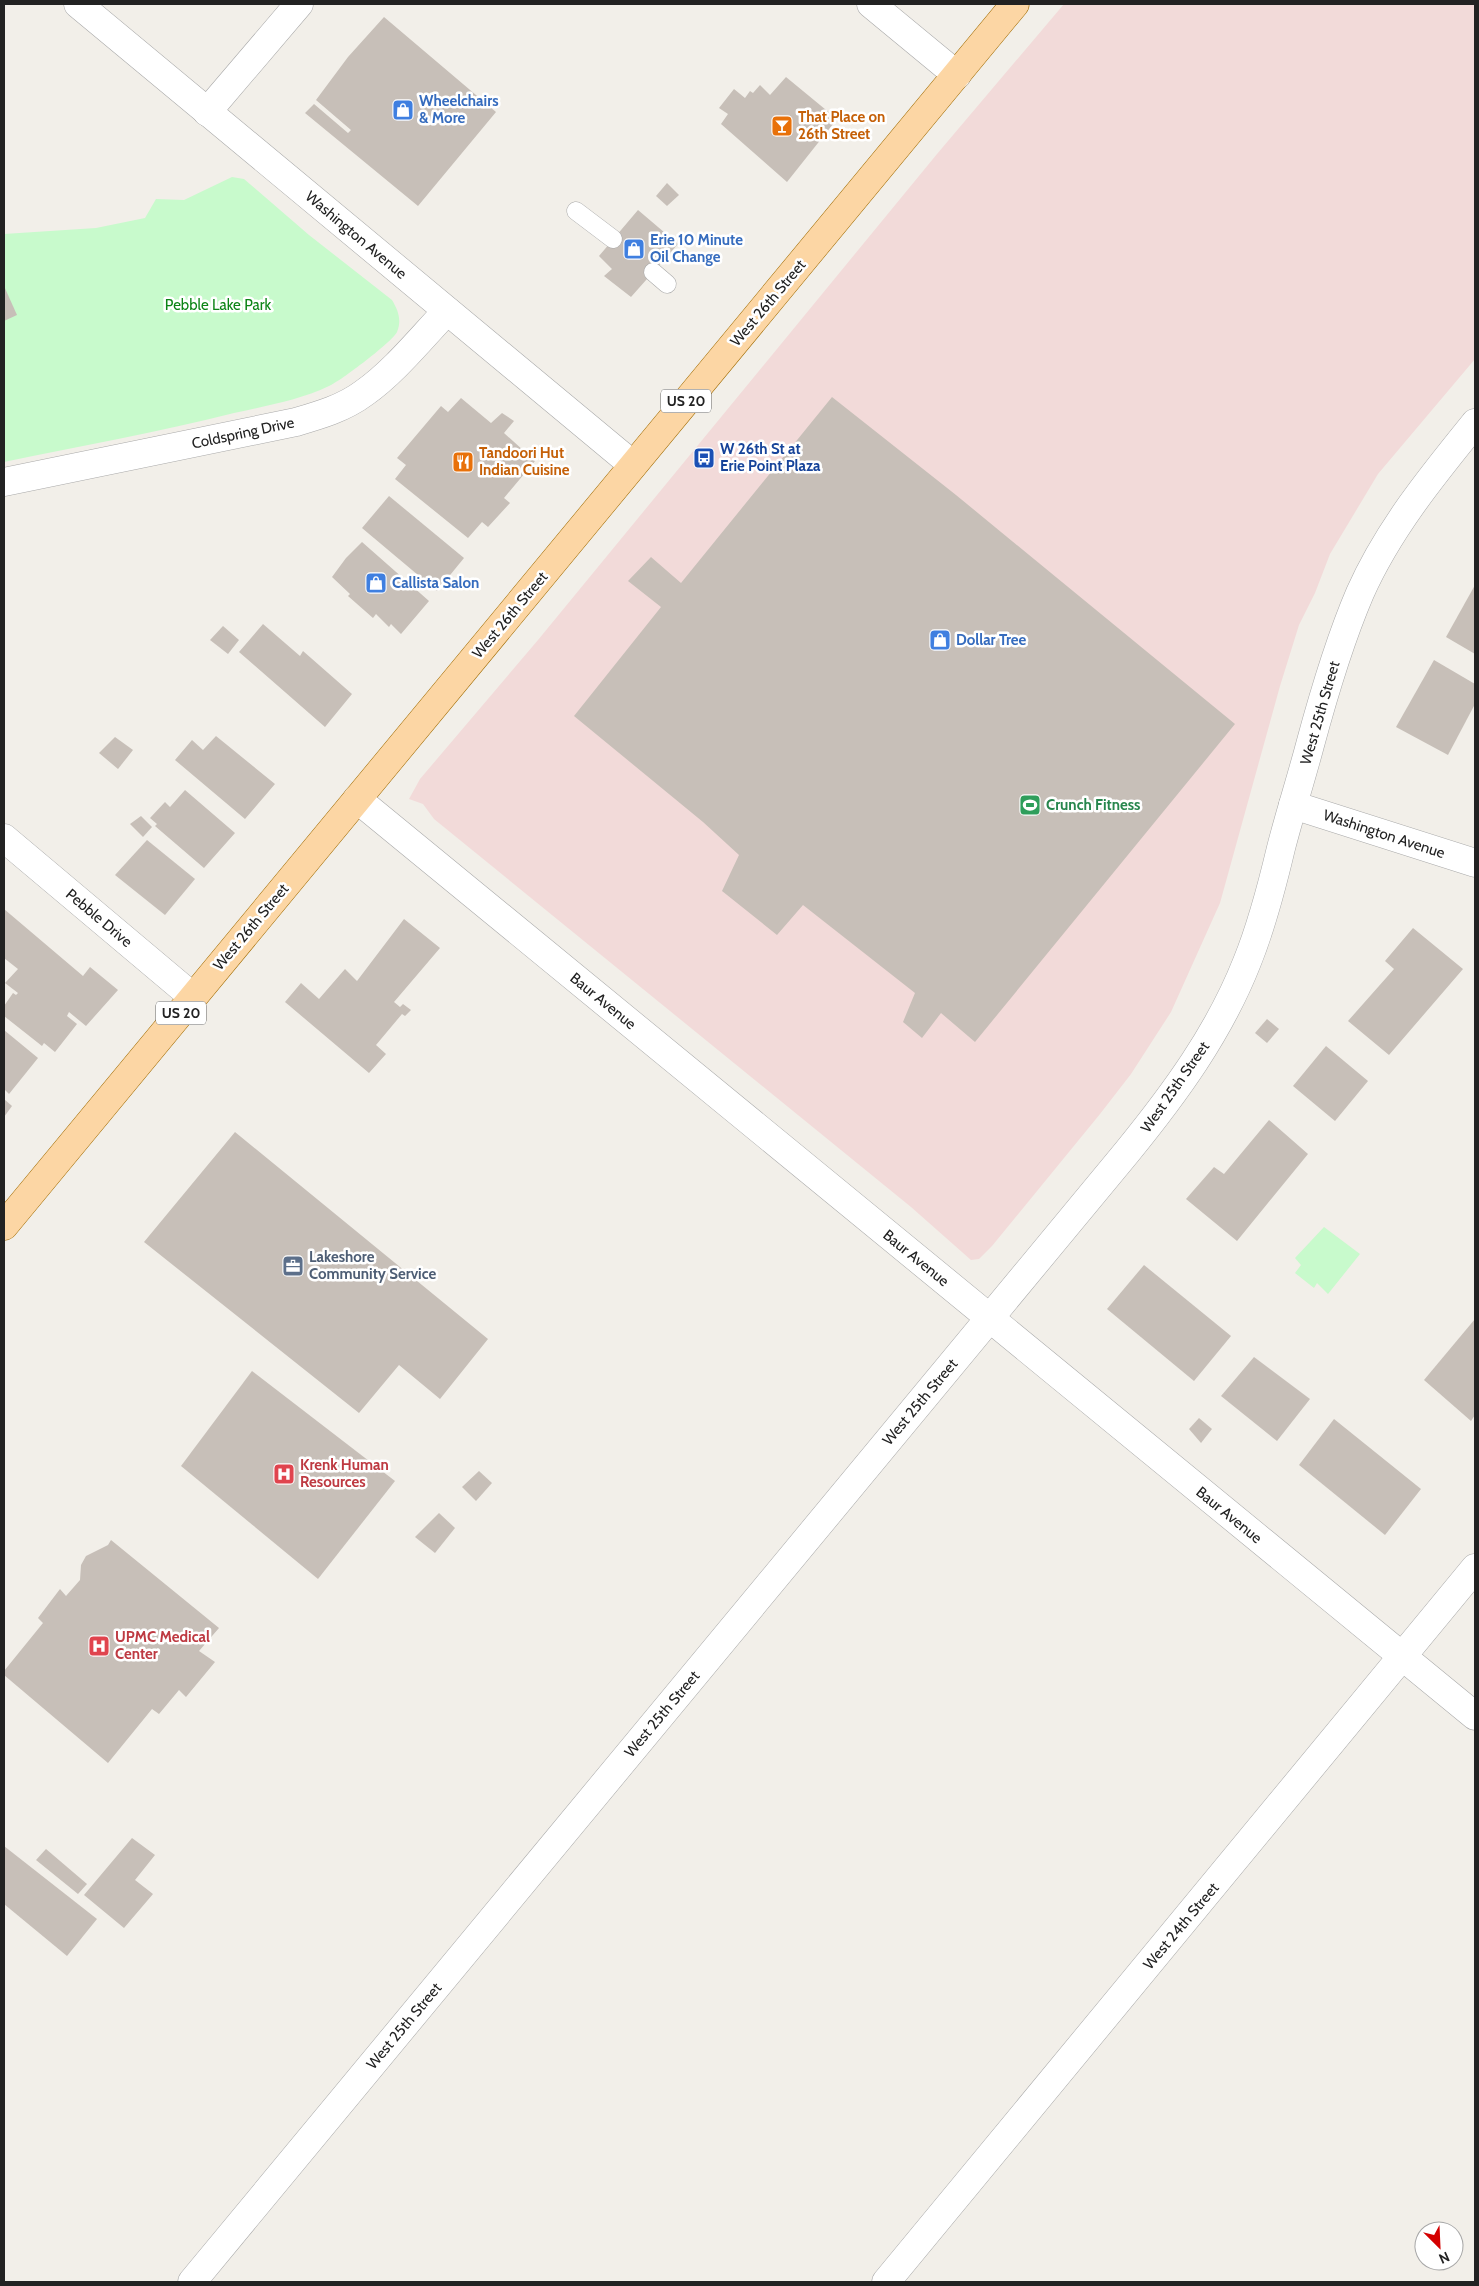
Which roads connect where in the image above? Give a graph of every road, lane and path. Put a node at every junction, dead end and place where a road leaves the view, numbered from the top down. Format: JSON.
{"nodes":[{"id":1,"x":78,"y":4,"type":"edge"},
{"id":2,"x":299,"y":4,"type":"edge"},
{"id":3,"x":871,"y":4,"type":"edge"},
{"id":4,"x":1015,"y":4,"type":"edge"},
{"id":5,"x":957,"y":75,"type":"junction"},
{"id":6,"x":207,"y":112,"type":"junction"},
{"id":7,"x":576,"y":211,"type":"dead end"},
{"id":8,"x":613,"y":239,"type":"dead end"},
{"id":9,"x":653,"y":272,"type":"dead end"},
{"id":10,"x":668,"y":284,"type":"dead end"},
{"id":11,"x":447,"y":311,"type":"junction"},
{"id":12,"x":1475,"y":423,"type":"edge"},
{"id":13,"x":633,"y":466,"type":"junction"},
{"id":14,"x":4,"y":482,"type":"edge"},
{"id":15,"x":357,"y":799,"type":"junction"},
{"id":16,"x":1294,"y":805,"type":"junction"},
{"id":17,"x":4,"y":838,"type":"edge"},
{"id":18,"x":1475,"y":863,"type":"edge"},
{"id":19,"x":193,"y":997,"type":"junction"},
{"id":20,"x":4,"y":1226,"type":"edge"},
{"id":21,"x":990,"y":1318,"type":"junction"},
{"id":22,"x":1475,"y":1568,"type":"edge"},
{"id":23,"x":1404,"y":1657,"type":"junction"},
{"id":24,"x":1475,"y":1716,"type":"edge"},
{"id":25,"x":192,"y":2282,"type":"edge"},
{"id":26,"x":886,"y":2282,"type":"edge"}],
"edges":[{"from":1,"to":6,"type":"street","name":"Washington Avenue"},
{"from":2,"to":6,"type":"street"},
{"from":3,"to":5,"type":"street"},
{"from":4,"to":5,"type":"main road","name":"West 26th Street","number":"US 20"},
{"from":5,"to":13,"type":"main road","name":"West 26th Street","number":"US 20"},
{"from":6,"to":11,"type":"street","name":"Washington Avenue"},
{"from":7,"to":8,"type":"lane"},
{"from":9,"to":10,"type":"lane"},
{"from":11,"to":13,"type":"street","name":"Washington Avenue"},
{"from":11,"to":14,"type":"street","name":"Coldspring Drive"},
{"from":12,"to":16,"type":"street","name":"West 25th Street"},
{"from":13,"to":15,"type":"main road","name":"West 26th Street","number":"US 20"},
{"from":15,"to":19,"type":"main road","name":"West 26th Street","number":"US 20"},
{"from":15,"to":21,"type":"street","name":"Baur Avenue"},
{"from":16,"to":18,"type":"street","name":"Washington Avenue"},
{"from":16,"to":21,"type":"street","name":"West 25th Street"},
{"from":17,"to":19,"type":"street","name":"Pebble Drive"},
{"from":19,"to":20,"type":"main road","name":"West 26th Street","number":"US 20"},
{"from":21,"to":23,"type":"street","name":"Baur Avenue"},
{"from":21,"to":25,"type":"street","name":"West 25th Street"},
{"from":22,"to":23,"type":"street","name":"West 24th Street"},
{"from":23,"to":24,"type":"street","name":"Baur Avenue"},
{"from":23,"to":26,"type":"street","name":"West 24th Street"}]}
